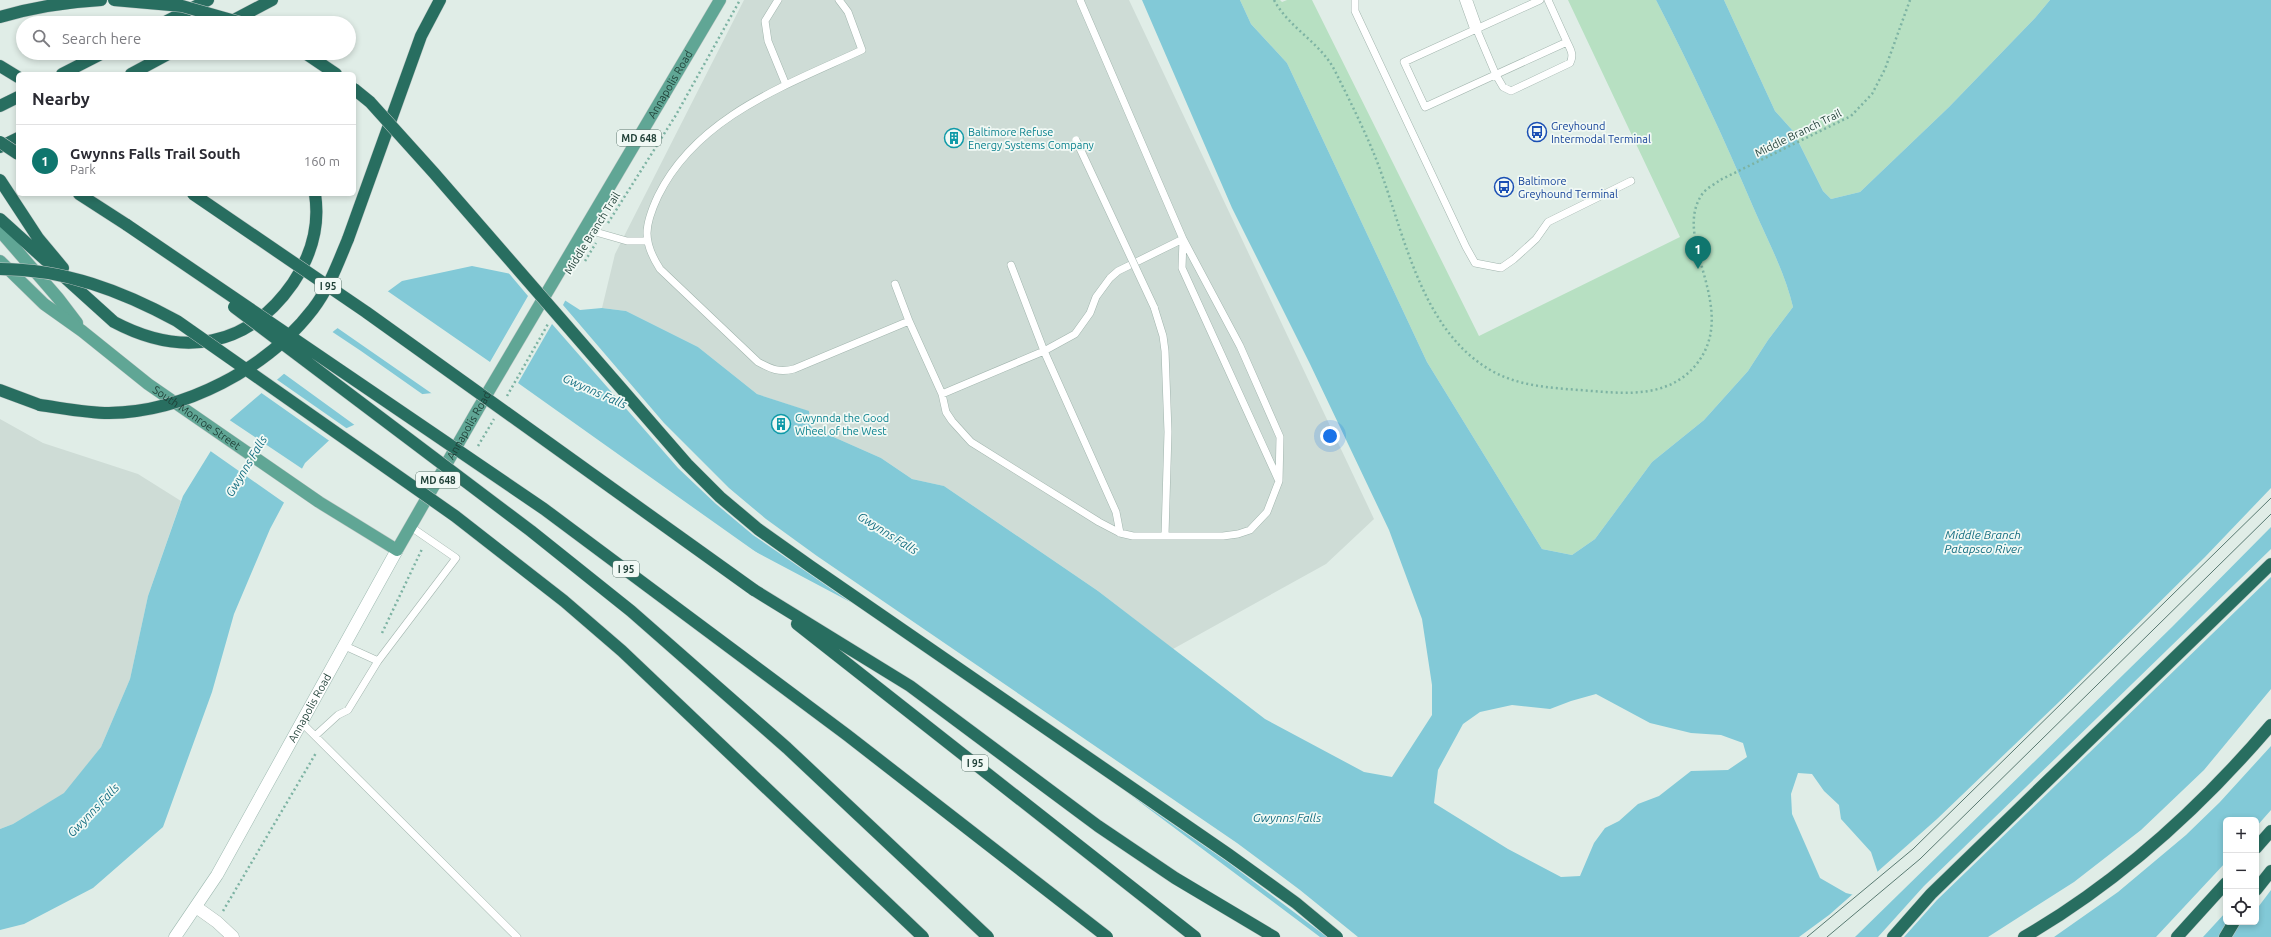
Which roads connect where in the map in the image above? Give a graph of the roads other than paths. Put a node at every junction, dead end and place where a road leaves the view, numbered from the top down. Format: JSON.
{"nodes":[{"id":1,"x":101,"y":0,"type":"edge"},
{"id":2,"x":114,"y":0,"type":"edge"},
{"id":3,"x":208,"y":0,"type":"edge"},
{"id":4,"x":272,"y":0,"type":"edge"},
{"id":5,"x":440,"y":0,"type":"edge"},
{"id":6,"x":720,"y":0,"type":"edge"},
{"id":7,"x":778,"y":0,"type":"edge"},
{"id":8,"x":839,"y":0,"type":"edge"},
{"id":9,"x":1080,"y":0,"type":"edge"},
{"id":10,"x":1355,"y":0,"type":"edge"},
{"id":11,"x":1466,"y":0,"type":"edge"},
{"id":12,"x":1540,"y":0,"type":"edge"},
{"id":13,"x":1548,"y":0,"type":"edge"},
{"id":14,"x":177,"y":16,"type":"edge"},
{"id":15,"x":217,"y":16,"type":"edge"},
{"id":16,"x":241,"y":16,"type":"edge"},
{"id":17,"x":0,"y":17,"type":"edge"},
{"id":18,"x":1476,"y":28,"type":"junction"},
{"id":19,"x":1567,"y":42,"type":"junction"},
{"id":20,"x":89,"y":60,"type":"edge"},
{"id":21,"x":157,"y":60,"type":"edge"},
{"id":22,"x":315,"y":60,"type":"edge"},
{"id":23,"x":0,"y":66,"type":"edge"},
{"id":24,"x":66,"y":72,"type":"edge"},
{"id":25,"x":135,"y":72,"type":"edge"},
{"id":26,"x":333,"y":72,"type":"edge"},
{"id":27,"x":1496,"y":75,"type":"junction"},
{"id":28,"x":16,"y":76,"type":"edge"},
{"id":29,"x":786,"y":85,"type":"junction"},
{"id":30,"x":356,"y":91,"type":"edge"},
{"id":31,"x":16,"y":98,"type":"edge"},
{"id":32,"x":0,"y":106,"type":"edge"},
{"id":33,"x":16,"y":139,"type":"edge"},
{"id":34,"x":1076,"y":140,"type":"dead end"},
{"id":35,"x":0,"y":142,"type":"edge"},
{"id":36,"x":0,"y":147,"type":"edge"},
{"id":37,"x":16,"y":153,"type":"edge"},
{"id":38,"x":0,"y":180,"type":"edge"},
{"id":39,"x":1631,"y":181,"type":"dead end"},
{"id":40,"x":82,"y":196,"type":"edge"},
{"id":41,"x":196,"y":196,"type":"edge"},
{"id":42,"x":314,"y":196,"type":"edge"},
{"id":43,"x":0,"y":219,"type":"edge"},
{"id":44,"x":126,"y":226,"type":"junction"},
{"id":45,"x":585,"y":229,"type":"junction"},
{"id":46,"x":0,"y":231,"type":"edge"},
{"id":47,"x":1183,"y":239,"type":"junction"},
{"id":48,"x":647,"y":241,"type":"junction"},
{"id":49,"x":0,"y":262,"type":"edge"},
{"id":50,"x":1011,"y":265,"type":"dead end"},
{"id":51,"x":0,"y":269,"type":"edge"},
{"id":52,"x":895,"y":284,"type":"dead end"},
{"id":53,"x":89,"y":299,"type":"junction"},
{"id":54,"x":909,"y":321,"type":"junction"},
{"id":55,"x":82,"y":331,"type":"junction"},
{"id":56,"x":1044,"y":351,"type":"junction"},
{"id":57,"x":0,"y":390,"type":"edge"},
{"id":58,"x":942,"y":394,"type":"junction"},
{"id":59,"x":1279,"y":481,"type":"junction"},
{"id":60,"x":410,"y":527,"type":"junction"},
{"id":61,"x":1120,"y":533,"type":"junction"},
{"id":62,"x":1165,"y":536,"type":"junction"},
{"id":63,"x":397,"y":550,"type":"junction"},
{"id":64,"x":2271,"y":564,"type":"edge"},
{"id":65,"x":754,"y":590,"type":"junction"},
{"id":66,"x":345,"y":646,"type":"junction"},
{"id":67,"x":378,"y":661,"type":"junction"},
{"id":68,"x":303,"y":724,"type":"junction"},
{"id":69,"x":2271,"y":725,"type":"edge"},
{"id":70,"x":315,"y":736,"type":"junction"},
{"id":71,"x":2271,"y":831,"type":"edge"},
{"id":72,"x":2259,"y":845,"type":"edge"},
{"id":73,"x":2271,"y":871,"type":"edge"},
{"id":74,"x":2223,"y":886,"type":"edge"},
{"id":75,"x":2257,"y":889,"type":"edge"},
{"id":76,"x":196,"y":907,"type":"junction"},
{"id":77,"x":2232,"y":925,"type":"edge"},
{"id":78,"x":175,"y":937,"type":"edge"},
{"id":79,"x":233,"y":937,"type":"edge"},
{"id":80,"x":517,"y":937,"type":"edge"},
{"id":81,"x":922,"y":937,"type":"edge"},
{"id":82,"x":988,"y":937,"type":"edge"},
{"id":83,"x":1107,"y":937,"type":"edge"},
{"id":84,"x":1195,"y":937,"type":"edge"},
{"id":85,"x":1274,"y":937,"type":"edge"},
{"id":86,"x":1338,"y":937,"type":"edge"},
{"id":87,"x":1893,"y":937,"type":"edge"},
{"id":88,"x":2024,"y":937,"type":"edge"},
{"id":89,"x":2177,"y":937,"type":"edge"},
{"id":90,"x":2225,"y":937,"type":"edge"}],
"edges":[{"from":1,"to":17,"type":"highway"},
{"from":2,"to":15,"type":"highway","bridge":true},
{"from":3,"to":14,"type":"highway"},
{"from":4,"to":16,"type":"highway"},
{"from":5,"to":57,"type":"highway","bridge":true},
{"from":6,"to":45,"type":"main road","name":"Annapolis Road","number":"MD 648"},
{"from":7,"to":29,"type":"lane"},
{"from":8,"to":29,"type":"lane"},
{"from":9,"to":47,"type":"lane"},
{"from":10,"to":39,"type":"lane"},
{"from":11,"to":18,"type":"main road"},
{"from":12,"to":18,"type":"lane"},
{"from":13,"to":19,"type":"lane"},
{"from":18,"to":27,"type":"lane"},
{"from":18,"to":27,"type":"lane"},
{"from":19,"to":27,"type":"lane"},
{"from":19,"to":27,"type":"lane"},
{"from":20,"to":24,"type":"highway"},
{"from":21,"to":25,"type":"highway"},
{"from":22,"to":26,"type":"highway"},
{"from":23,"to":28,"type":"highway"},
{"from":29,"to":48,"type":"lane"},
{"from":30,"to":86,"type":"highway","bridge":true},
{"from":31,"to":32,"type":"highway"},
{"from":33,"to":36,"type":"highway"},
{"from":34,"to":62,"type":"lane","bridge":true},
{"from":35,"to":37,"type":"highway","bridge":true},
{"from":38,"to":53,"type":"highway"},
{"from":40,"to":44,"type":"highway","number":"I 95"},
{"from":41,"to":65,"type":"highway","number":"I 95","bridge":true},
{"from":42,"to":53,"type":"highway"},
{"from":43,"to":53,"type":"highway"},
{"from":44,"to":82,"type":"highway","bridge":true},
{"from":44,"to":83,"type":"highway","number":"I 95","bridge":true},
{"from":45,"to":48,"type":"lane"},
{"from":45,"to":60,"type":"main road","name":"Annapolis Road","number":"MD 648","bridge":true},
{"from":46,"to":55,"type":"main road","name":"South Monroe Street"},
{"from":47,"to":56,"type":"lane"},
{"from":47,"to":59,"type":"lane"},
{"from":47,"to":59,"type":"lane"},
{"from":48,"to":54,"type":"lane"},
{"from":49,"to":55,"type":"main road","name":"South Monroe Street"},
{"from":50,"to":56,"type":"lane"},
{"from":51,"to":81,"type":"highway","bridge":true},
{"from":52,"to":54,"type":"lane"},
{"from":54,"to":58,"type":"lane"},
{"from":55,"to":63,"type":"main road","name":"South Monroe Street"},
{"from":56,"to":58,"type":"lane"},
{"from":56,"to":61,"type":"lane"},
{"from":58,"to":61,"type":"lane"},
{"from":59,"to":62,"type":"lane"},
{"from":60,"to":63,"type":"main road","name":"Annapolis Road","number":"MD 648"},
{"from":60,"to":67,"type":"lane"},
{"from":61,"to":62,"type":"lane"},
{"from":63,"to":66,"type":"main road","name":"Annapolis Road","number":"MD 648"},
{"from":64,"to":87,"type":"highway"},
{"from":65,"to":84,"type":"highway","number":"I 95"},
{"from":65,"to":85,"type":"highway"},
{"from":66,"to":67,"type":"lane"},
{"from":66,"to":68,"type":"main road","name":"Annapolis Road","number":"MD 648"},
{"from":67,"to":70,"type":"lane"},
{"from":68,"to":70,"type":"lane"},
{"from":68,"to":76,"type":"main road","name":"Annapolis Road","number":"MD 648"},
{"from":69,"to":88,"type":"highway"},
{"from":70,"to":80,"type":"lane"},
{"from":71,"to":72,"type":"highway"},
{"from":73,"to":75,"type":"highway"},
{"from":74,"to":89,"type":"highway"},
{"from":76,"to":78,"type":"main road","name":"Annapolis Road","number":"MD 648"},
{"from":76,"to":79,"type":"main road"},
{"from":77,"to":90,"type":"highway"}]}
